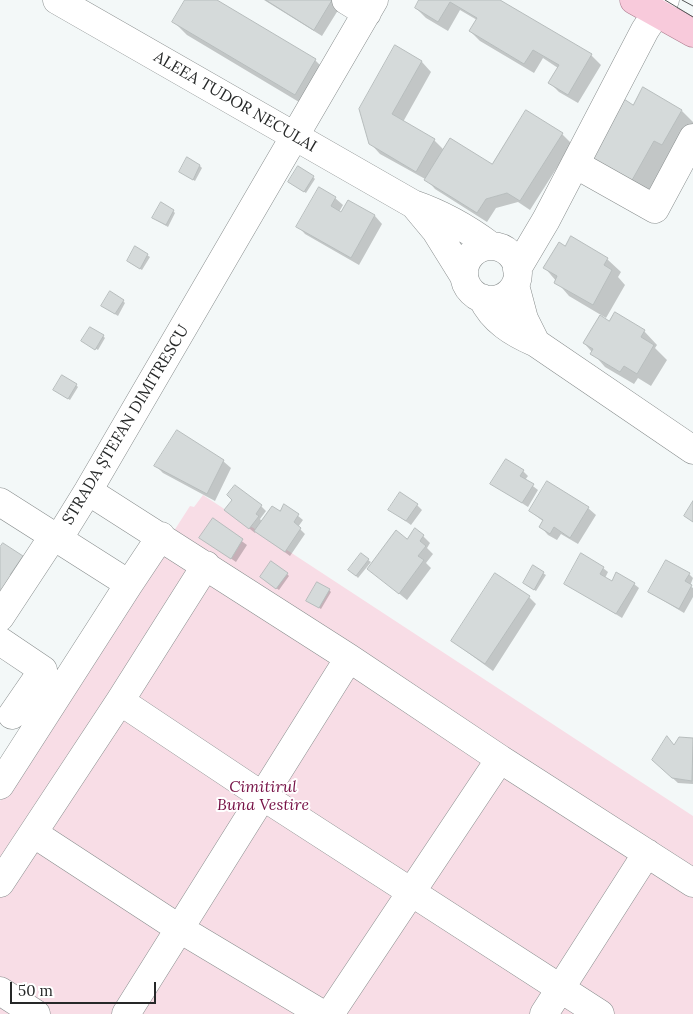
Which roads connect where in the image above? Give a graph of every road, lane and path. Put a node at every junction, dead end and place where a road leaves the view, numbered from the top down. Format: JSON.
{"nodes":[{"id":1,"x":56,"y":0,"type":"edge"},
{"id":2,"x":362,"y":4,"type":"edge"},
{"id":3,"x":652,"y":5,"type":"edge"},
{"id":4,"x":693,"y":33,"type":"edge"},
{"id":5,"x":296,"y":137,"type":"junction"},
{"id":6,"x":693,"y":138,"type":"edge"},
{"id":7,"x":575,"y":164,"type":"junction"},
{"id":8,"x":413,"y":204,"type":"junction"},
{"id":9,"x":507,"y":263,"type":"junction"},
{"id":10,"x":464,"y":276,"type":"junction"},
{"id":11,"x":482,"y":298,"type":"junction"},
{"id":12,"x":536,"y":343,"type":"junction"},
{"id":13,"x":693,"y":450,"type":"edge"},
{"id":14,"x":88,"y":491,"type":"junction"},
{"id":15,"x":0,"y":502,"type":"edge"},
{"id":16,"x":56,"y":536,"type":"junction"},
{"id":17,"x":161,"y":536,"type":"junction"},
{"id":18,"x":206,"y":565,"type":"junction"},
{"id":19,"x":129,"y":584,"type":"junction"},
{"id":20,"x":0,"y":616,"type":"edge"},
{"id":21,"x":0,"y":641,"type":"edge"},
{"id":22,"x":349,"y":658,"type":"junction"},
{"id":23,"x":120,"y":701,"type":"junction"},
{"id":24,"x":12,"y":715,"type":"dead end"},
{"id":25,"x":500,"y":759,"type":"junction"},
{"id":26,"x":0,"y":785,"type":"edge"},
{"id":27,"x":264,"y":797,"type":"junction"},
{"id":28,"x":33,"y":833,"type":"junction"},
{"id":29,"x":647,"y":853,"type":"junction"},
{"id":30,"x":0,"y":883,"type":"edge"},
{"id":31,"x":693,"y":884,"type":"edge"},
{"id":32,"x":412,"y":892,"type":"junction"},
{"id":33,"x":180,"y":929,"type":"junction"},
{"id":34,"x":561,"y":988,"type":"junction"},
{"id":35,"x":0,"y":991,"type":"edge"},
{"id":36,"x":36,"y":1014,"type":"edge"},
{"id":37,"x":126,"y":1014,"type":"edge"},
{"id":38,"x":322,"y":1014,"type":"edge"},
{"id":39,"x":330,"y":1014,"type":"edge"},
{"id":40,"x":544,"y":1014,"type":"edge"},
{"id":41,"x":600,"y":1014,"type":"edge"}],
"edges":[{"from":1,"to":5,"type":"street","name":"ALEEA TUDOR NECULAI"},
{"from":2,"to":5,"type":"street","name":"STRADA ȘTEFAN DIMITRESCU"},
{"from":3,"to":4,"type":"main road"},
{"from":3,"to":7,"type":"street"},
{"from":5,"to":8,"type":"street","name":"ALEEA TUDOR NECULAI"},
{"from":5,"to":14,"type":"street","name":"STRADA ȘTEFAN DIMITRESCU"},
{"from":6,"to":7,"type":"street"},
{"from":7,"to":9,"type":"street"},
{"from":8,"to":9,"type":"street","name":"ALEEA TUDOR NECULAI"},
{"from":8,"to":10,"type":"street","name":"ALEEA TUDOR NECULAI"},
{"from":9,"to":10,"type":"street"},
{"from":9,"to":11,"type":"street"},
{"from":9,"to":12,"type":"street","name":"ALEEA TUDOR NECULAI"},
{"from":10,"to":11,"type":"street","name":"ALEEA TUDOR NECULAI"},
{"from":11,"to":12,"type":"street","name":"ALEEA TUDOR NECULAI"},
{"from":12,"to":13,"type":"street","name":"ALEEA TUDOR NECULAI"},
{"from":14,"to":16,"type":"street","name":"STRADA ȘTEFAN DIMITRESCU"},
{"from":14,"to":17,"type":"street"},
{"from":15,"to":16,"type":"street"},
{"from":16,"to":19,"type":"street","name":"STRADA ȘTEFAN DIMITRESCU"},
{"from":16,"to":20,"type":"street"},
{"from":17,"to":18,"type":"street"},
{"from":17,"to":19,"type":"street"},
{"from":18,"to":22,"type":"street"},
{"from":18,"to":23,"type":"street"},
{"from":19,"to":26,"type":"street"},
{"from":21,"to":24,"type":"street"},
{"from":22,"to":25,"type":"street"},
{"from":22,"to":27,"type":"street"},
{"from":23,"to":27,"type":"street"},
{"from":23,"to":28,"type":"street"},
{"from":25,"to":29,"type":"street"},
{"from":25,"to":32,"type":"street"},
{"from":27,"to":32,"type":"street"},
{"from":27,"to":33,"type":"street"},
{"from":28,"to":30,"type":"street"},
{"from":28,"to":33,"type":"street"},
{"from":29,"to":31,"type":"street"},
{"from":29,"to":34,"type":"street"},
{"from":32,"to":34,"type":"street"},
{"from":32,"to":39,"type":"street"},
{"from":33,"to":37,"type":"street"},
{"from":33,"to":38,"type":"street"},
{"from":34,"to":40,"type":"street"},
{"from":34,"to":41,"type":"street"},
{"from":35,"to":36,"type":"street"}]}
